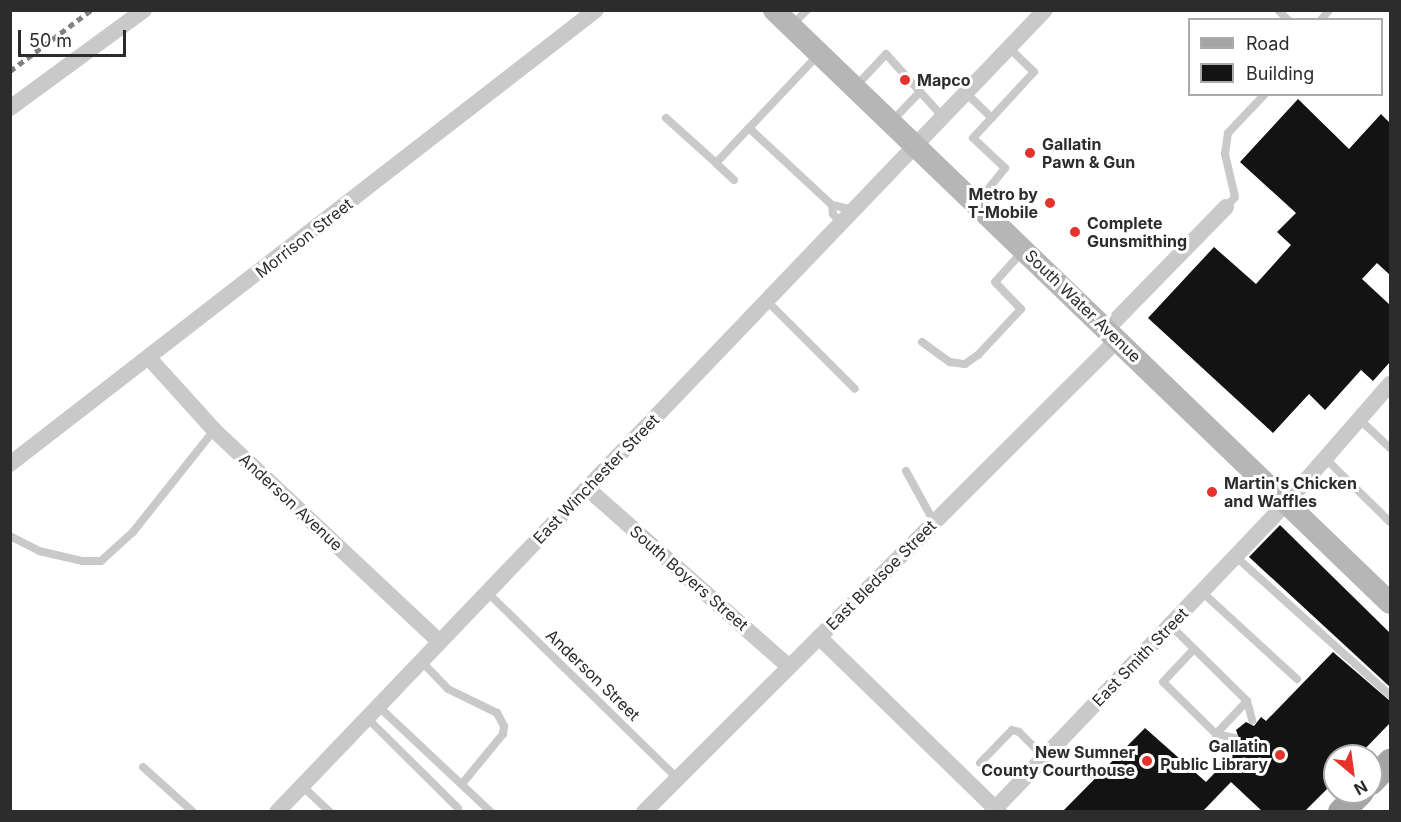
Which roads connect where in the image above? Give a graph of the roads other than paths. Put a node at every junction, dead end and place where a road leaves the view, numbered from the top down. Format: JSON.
{"nodes":[{"id":1,"x":144,"y":10,"type":"edge"},
{"id":2,"x":596,"y":10,"type":"edge"},
{"id":3,"x":774,"y":10,"type":"edge"},
{"id":4,"x":1045,"y":10,"type":"edge"},
{"id":5,"x":799,"y":19,"type":"edge"},
{"id":6,"x":1010,"y":48,"type":"junction"},
{"id":7,"x":819,"y":54,"type":"junction"},
{"id":8,"x":854,"y":88,"type":"junction"},
{"id":9,"x":920,"y":92,"type":"junction"},
{"id":10,"x":966,"y":93,"type":"junction"},
{"id":11,"x":1263,"y":96,"type":"edge"},
{"id":12,"x":10,"y":108,"type":"edge"},
{"id":13,"x":943,"y":117,"type":"junction"},
{"id":14,"x":666,"y":118,"type":"dead end"},
{"id":15,"x":992,"y":118,"type":"junction"},
{"id":16,"x":891,"y":123,"type":"junction"},
{"id":17,"x":749,"y":128,"type":"junction"},
{"id":18,"x":915,"y":147,"type":"junction"},
{"id":19,"x":716,"y":163,"type":"junction"},
{"id":20,"x":734,"y":180,"type":"dead end"},
{"id":21,"x":976,"y":204,"type":"junction"},
{"id":22,"x":832,"y":205,"type":"junction"},
{"id":23,"x":1226,"y":207,"type":"joint"},
{"id":24,"x":854,"y":210,"type":"junction"},
{"id":25,"x":841,"y":224,"type":"junction"},
{"id":26,"x":1024,"y":249,"type":"junction"},
{"id":27,"x":767,"y":302,"type":"junction"},
{"id":28,"x":1113,"y":333,"type":"junction"},
{"id":29,"x":922,"y":342,"type":"dead end"},
{"id":30,"x":149,"y":358,"type":"junction"},
{"id":31,"x":1390,"y":384,"type":"edge"},
{"id":32,"x":855,"y":389,"type":"dead end"},
{"id":33,"x":1358,"y":417,"type":"junction"},
{"id":34,"x":213,"y":429,"type":"junction"},
{"id":35,"x":1390,"y":448,"type":"edge"},
{"id":36,"x":1325,"y":457,"type":"junction"},
{"id":37,"x":10,"y":464,"type":"edge"},
{"id":38,"x":906,"y":471,"type":"dead end"},
{"id":39,"x":588,"y":489,"type":"junction"},
{"id":40,"x":1287,"y":502,"type":"junction"},
{"id":41,"x":934,"y":522,"type":"junction"},
{"id":42,"x":1390,"y":522,"type":"edge"},
{"id":43,"x":10,"y":536,"type":"edge"},
{"id":44,"x":1235,"y":556,"type":"junction"},
{"id":45,"x":487,"y":592,"type":"junction"},
{"id":46,"x":1202,"y":592,"type":"junction"},
{"id":47,"x":1390,"y":603,"type":"edge"},
{"id":48,"x":1170,"y":626,"type":"junction"},
{"id":49,"x":819,"y":637,"type":"junction"},
{"id":50,"x":439,"y":641,"type":"junction"},
{"id":51,"x":1194,"y":649,"type":"junction"},
{"id":52,"x":421,"y":660,"type":"junction"},
{"id":53,"x":789,"y":666,"type":"junction"},
{"id":54,"x":1297,"y":679,"type":"dead end"},
{"id":55,"x":1390,"y":695,"type":"edge"},
{"id":56,"x":1247,"y":701,"type":"junction"},
{"id":57,"x":372,"y":712,"type":"junction"},
{"id":58,"x":1252,"y":720,"type":"dead end"},
{"id":59,"x":1216,"y":734,"type":"junction"},
{"id":60,"x":1234,"y":738,"type":"dead end"},
{"id":61,"x":1044,"y":757,"type":"junction"},
{"id":62,"x":980,"y":763,"type":"dead end"},
{"id":63,"x":143,"y":767,"type":"dead end"},
{"id":64,"x":677,"y":778,"type":"junction"},
{"id":65,"x":462,"y":784,"type":"junction"},
{"id":66,"x":302,"y":786,"type":"junction"},
{"id":67,"x":458,"y":807,"type":"dead end"},
{"id":68,"x":995,"y":810,"type":"edge"},
{"id":69,"x":193,"y":812,"type":"edge"},
{"id":70,"x":277,"y":812,"type":"edge"},
{"id":71,"x":330,"y":812,"type":"edge"},
{"id":72,"x":491,"y":812,"type":"edge"},
{"id":73,"x":644,"y":812,"type":"edge"}],
"edges":[{"from":1,"to":12,"type":"street"},
{"from":2,"to":30,"type":"street","name":"Morrison Street"},
{"from":3,"to":5,"type":"main road","name":"South Water Avenue"},
{"from":4,"to":6,"type":"street","name":"East Winchester Street"},
{"from":5,"to":7,"type":"main road","name":"South Water Avenue"},
{"from":6,"to":10,"type":"street","name":"East Winchester Street"},
{"from":6,"to":15,"type":"lane"},
{"from":7,"to":8,"type":"main road","name":"South Water Avenue"},
{"from":7,"to":17,"type":"lane"},
{"from":8,"to":9,"type":"lane"},
{"from":8,"to":16,"type":"main road","name":"South Water Avenue"},
{"from":9,"to":13,"type":"lane"},
{"from":9,"to":16,"type":"lane"},
{"from":10,"to":13,"type":"street","name":"East Winchester Street"},
{"from":10,"to":15,"type":"lane"},
{"from":11,"to":23,"type":"lane"},
{"from":13,"to":18,"type":"street","name":"East Winchester Street"},
{"from":14,"to":19,"type":"lane"},
{"from":15,"to":21,"type":"lane"},
{"from":16,"to":18,"type":"main road","name":"South Water Avenue"},
{"from":17,"to":19,"type":"lane"},
{"from":17,"to":22,"type":"lane"},
{"from":18,"to":21,"type":"main road","name":"South Water Avenue"},
{"from":18,"to":24,"type":"street","name":"East Winchester Street"},
{"from":19,"to":20,"type":"lane"},
{"from":21,"to":26,"type":"main road","name":"South Water Avenue"},
{"from":22,"to":24,"type":"lane"},
{"from":22,"to":25,"type":"lane"},
{"from":23,"to":28,"type":"street","name":"East Bledsoe Street"},
{"from":24,"to":25,"type":"street","name":"East Winchester Street"},
{"from":25,"to":27,"type":"street","name":"East Winchester Street"},
{"from":26,"to":28,"type":"main road","name":"South Water Avenue"},
{"from":26,"to":29,"type":"lane"},
{"from":27,"to":32,"type":"lane"},
{"from":27,"to":39,"type":"street","name":"East Winchester Street"},
{"from":28,"to":40,"type":"main road","name":"South Water Avenue"},
{"from":28,"to":41,"type":"street","name":"East Bledsoe Street"},
{"from":30,"to":34,"type":"street","name":"Anderson Avenue"},
{"from":30,"to":37,"type":"street","name":"Morrison Street"},
{"from":31,"to":33,"type":"street","name":"East Smith Street"},
{"from":33,"to":35,"type":"lane"},
{"from":33,"to":36,"type":"street","name":"East Smith Street"},
{"from":34,"to":43,"type":"lane"},
{"from":34,"to":50,"type":"street","name":"Anderson Avenue"},
{"from":36,"to":40,"type":"street","name":"East Smith Street"},
{"from":36,"to":42,"type":"lane"},
{"from":38,"to":41,"type":"lane"},
{"from":39,"to":45,"type":"street","name":"East Winchester Street"},
{"from":39,"to":53,"type":"street","name":"South Boyers Street"},
{"from":40,"to":44,"type":"street","name":"East Smith Street"},
{"from":40,"to":47,"type":"main road","name":"South Water Avenue"},
{"from":41,"to":49,"type":"street","name":"East Bledsoe Street"},
{"from":44,"to":46,"type":"street","name":"East Smith Street"},
{"from":44,"to":55,"type":"lane"},
{"from":45,"to":50,"type":"street","name":"East Winchester Street"},
{"from":45,"to":64,"type":"lane","name":"Anderson Street"},
{"from":46,"to":48,"type":"street","name":"East Smith Street"},
{"from":46,"to":54,"type":"lane"},
{"from":48,"to":51,"type":"lane"},
{"from":48,"to":61,"type":"street","name":"East Smith Street"},
{"from":49,"to":53,"type":"street","name":"East Bledsoe Street"},
{"from":49,"to":68,"type":"street"},
{"from":50,"to":52,"type":"street","name":"East Winchester Street"},
{"from":51,"to":56,"type":"lane"},
{"from":51,"to":59,"type":"lane"},
{"from":52,"to":57,"type":"street","name":"East Winchester Street"},
{"from":52,"to":65,"type":"lane"},
{"from":53,"to":64,"type":"street","name":"East Bledsoe Street"},
{"from":56,"to":58,"type":"lane"},
{"from":56,"to":59,"type":"lane"},
{"from":57,"to":65,"type":"lane"},
{"from":57,"to":66,"type":"street","name":"East Winchester Street"},
{"from":57,"to":67,"type":"lane"},
{"from":59,"to":60,"type":"lane"},
{"from":61,"to":62,"type":"lane"},
{"from":61,"to":68,"type":"street","name":"East Smith Street"},
{"from":63,"to":69,"type":"lane"},
{"from":64,"to":73,"type":"street","name":"East Bledsoe Street"},
{"from":65,"to":72,"type":"lane"},
{"from":66,"to":70,"type":"street","name":"East Winchester Street"},
{"from":66,"to":71,"type":"lane"}]}
